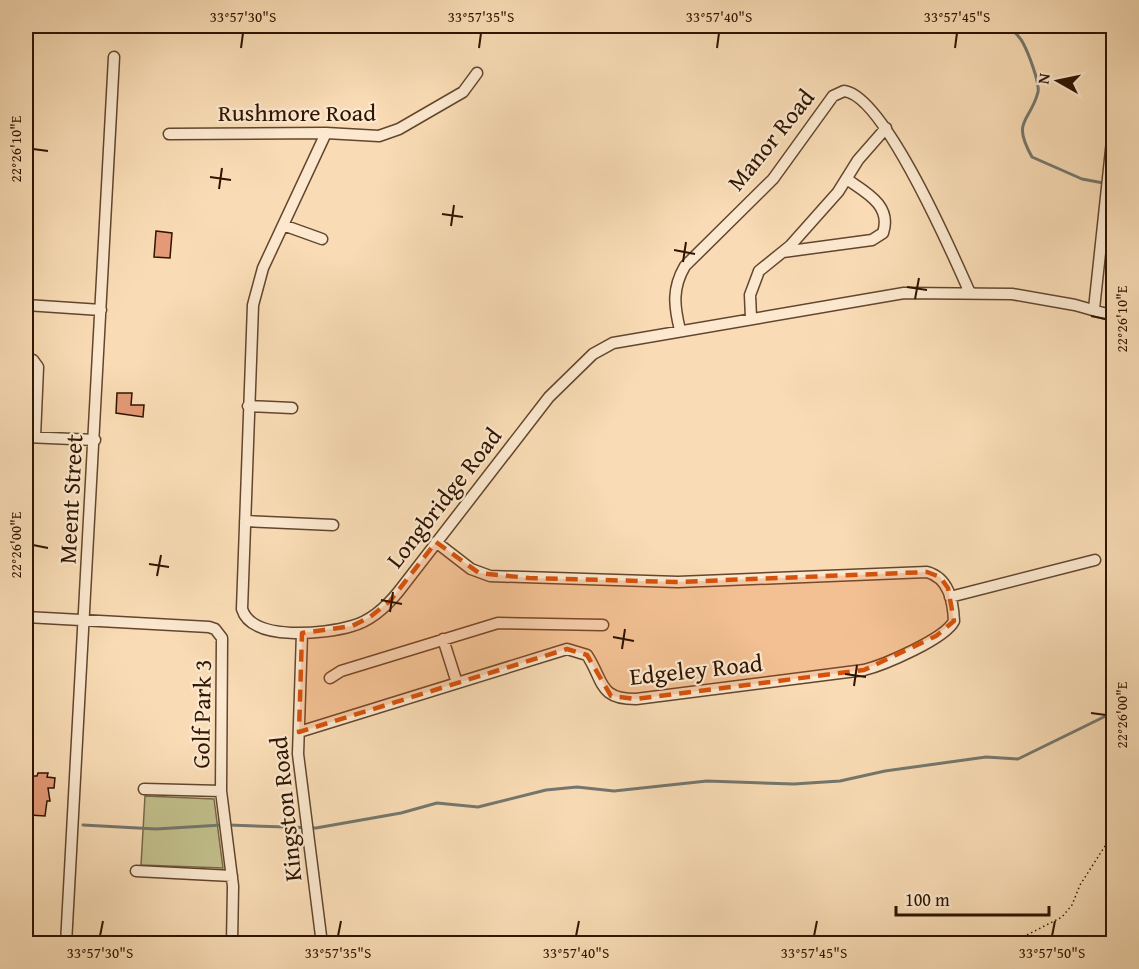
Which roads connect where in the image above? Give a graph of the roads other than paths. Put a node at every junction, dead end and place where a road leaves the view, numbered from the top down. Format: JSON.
{"nodes":[{"id":1,"x":114,"y":57,"type":"dead end"},
{"id":2,"x":477,"y":73,"type":"dead end"},
{"id":3,"x":1113,"y":122,"type":"edge"},
{"id":4,"x":886,"y":128,"type":"junction"},
{"id":5,"x":326,"y":133,"type":"junction"},
{"id":6,"x":169,"y":134,"type":"dead end"},
{"id":7,"x":848,"y":180,"type":"junction"},
{"id":8,"x":283,"y":225,"type":"junction"},
{"id":9,"x":322,"y":239,"type":"dead end"},
{"id":10,"x":783,"y":252,"type":"junction"},
{"id":11,"x":970,"y":293,"type":"junction"},
{"id":12,"x":26,"y":305,"type":"edge"},
{"id":13,"x":1094,"y":309,"type":"junction"},
{"id":14,"x":101,"y":310,"type":"junction"},
{"id":15,"x":1113,"y":315,"type":"edge"},
{"id":16,"x":751,"y":318,"type":"junction"},
{"id":17,"x":680,"y":330,"type":"junction"},
{"id":18,"x":26,"y":358,"type":"edge"},
{"id":19,"x":248,"y":406,"type":"junction"},
{"id":20,"x":292,"y":408,"type":"dead end"},
{"id":21,"x":30,"y":437,"type":"edge"},
{"id":22,"x":95,"y":440,"type":"junction"},
{"id":23,"x":245,"y":521,"type":"junction"},
{"id":24,"x":333,"y":525,"type":"dead end"},
{"id":25,"x":436,"y":542,"type":"junction"},
{"id":26,"x":1095,"y":560,"type":"dead end"},
{"id":27,"x":950,"y":597,"type":"junction"},
{"id":28,"x":26,"y":617,"type":"edge"},
{"id":29,"x":85,"y":620,"type":"junction"},
{"id":30,"x":603,"y":625,"type":"dead end"},
{"id":31,"x":302,"y":633,"type":"junction"},
{"id":32,"x":443,"y":639,"type":"junction"},
{"id":33,"x":330,"y":678,"type":"dead end"},
{"id":34,"x":457,"y":683,"type":"junction"},
{"id":35,"x":299,"y":732,"type":"junction"},
{"id":36,"x":144,"y":789,"type":"dead end"},
{"id":37,"x":221,"y":791,"type":"junction"},
{"id":38,"x":136,"y":871,"type":"dead end"},
{"id":39,"x":232,"y":876,"type":"junction"},
{"id":40,"x":66,"y":944,"type":"edge"},
{"id":41,"x":232,"y":944,"type":"edge"},
{"id":42,"x":322,"y":944,"type":"edge"}],
"edges":[{"from":1,"to":14,"type":"street","name":"Meent Street"},
{"from":2,"to":5,"type":"street","name":"Rushmore Road"},
{"from":3,"to":13,"type":"street"},
{"from":4,"to":7,"type":"street"},
{"from":4,"to":11,"type":"street","name":"Manor Road"},
{"from":4,"to":17,"type":"street","name":"Manor Road"},
{"from":5,"to":6,"type":"street","name":"Rushmore Road"},
{"from":5,"to":8,"type":"street","name":"Longbridge Road"},
{"from":7,"to":10,"type":"street"},
{"from":7,"to":10,"type":"street"},
{"from":8,"to":9,"type":"street"},
{"from":8,"to":19,"type":"street","name":"Longbridge Road"},
{"from":10,"to":16,"type":"street"},
{"from":11,"to":13,"type":"street","name":"Longbridge Road"},
{"from":11,"to":16,"type":"street","name":"Longbridge Road"},
{"from":12,"to":14,"type":"street"},
{"from":13,"to":15,"type":"street","name":"Longbridge Road"},
{"from":14,"to":22,"type":"street","name":"Meent Street"},
{"from":16,"to":17,"type":"street","name":"Longbridge Road"},
{"from":17,"to":25,"type":"street","name":"Longbridge Road"},
{"from":18,"to":21,"type":"street"},
{"from":19,"to":20,"type":"street"},
{"from":19,"to":23,"type":"street","name":"Longbridge Road"},
{"from":21,"to":22,"type":"street"},
{"from":22,"to":29,"type":"street","name":"Meent Street"},
{"from":23,"to":24,"type":"street"},
{"from":23,"to":31,"type":"street","name":"Longbridge Road"},
{"from":25,"to":27,"type":"street"},
{"from":25,"to":31,"type":"street","name":"Longbridge Road"},
{"from":26,"to":27,"type":"street"},
{"from":27,"to":34,"type":"street","name":"Edgeley Road"},
{"from":28,"to":29,"type":"street"},
{"from":29,"to":37,"type":"street","name":"Golf Park 3"},
{"from":29,"to":40,"type":"street","name":"Meent Street"},
{"from":30,"to":32,"type":"street"},
{"from":31,"to":35,"type":"street","name":"Kingston Road"},
{"from":32,"to":33,"type":"street"},
{"from":32,"to":34,"type":"street"},
{"from":34,"to":35,"type":"street","name":"Edgeley Road"},
{"from":35,"to":42,"type":"street","name":"Kingston Road"},
{"from":36,"to":37,"type":"street","name":"Golf Park 3"},
{"from":37,"to":39,"type":"street","name":"Golf Park 3"},
{"from":38,"to":39,"type":"street"},
{"from":39,"to":41,"type":"street","name":"Golf Park 3"}]}
